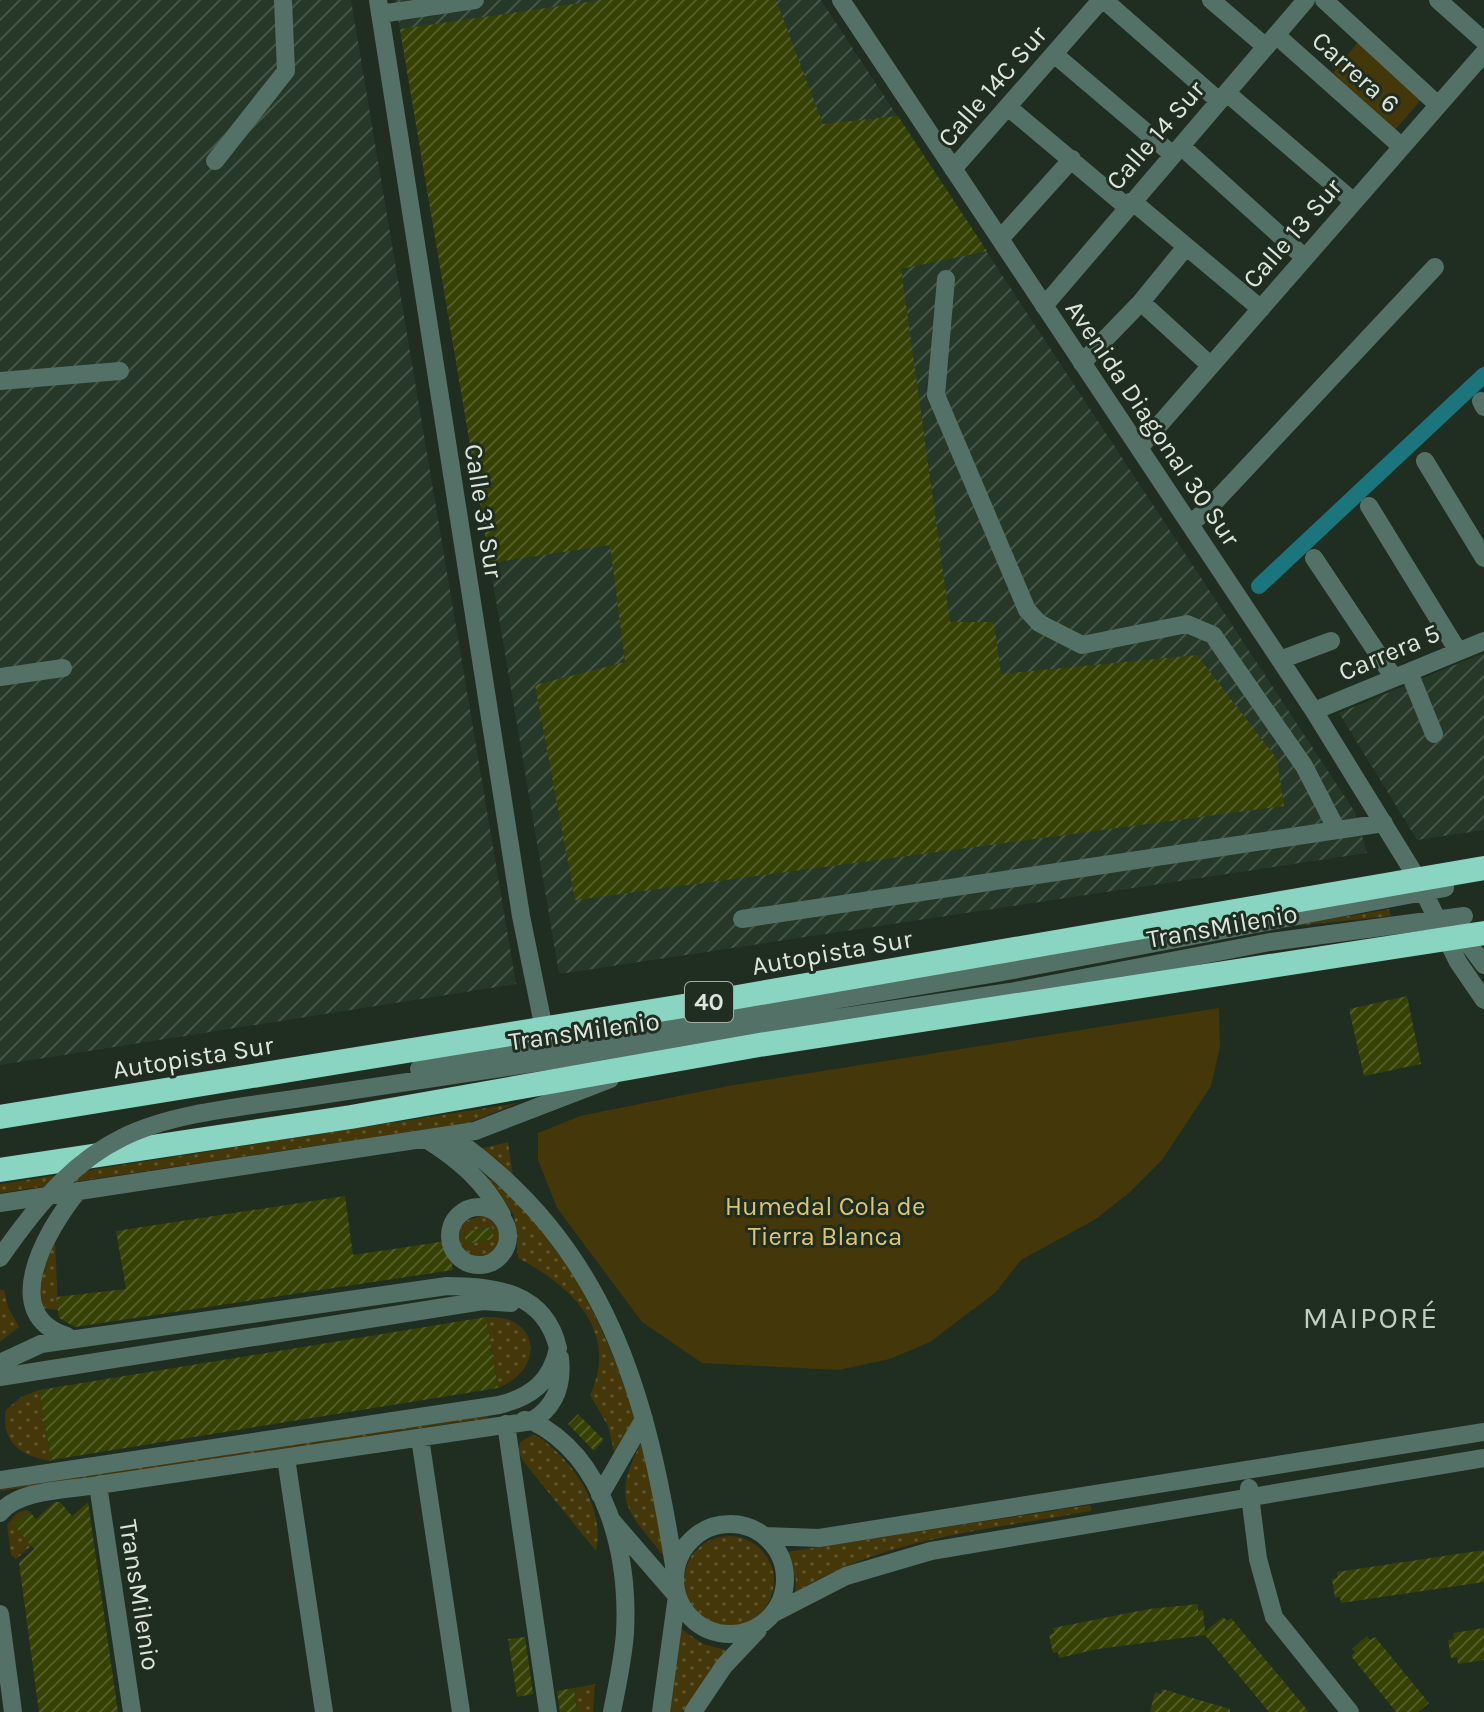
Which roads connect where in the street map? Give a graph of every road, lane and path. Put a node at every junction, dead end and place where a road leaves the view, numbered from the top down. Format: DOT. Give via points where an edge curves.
graph roads {
  1 [pos="283,0"];
  2 [pos="475,0"];
  3 [pos="841,0"];
  4 [pos="1102,0"];
  5 [pos="1211,0"];
  6 [pos="1306,0"];
  7 [pos="1324,0"];
  8 [pos="1438,0"];
  9 [pos="379,7"];
  10 [pos="1271,41"];
  11 [pos="1484,41"];
  12 [pos="1484,53"];
  13 [pos="1054,54"];
  14 [pos="1223,97"];
  15 [pos="1438,105"];
  16 [pos="1008,107"];
  17 [pos="1402,147"];
  18 [pos="1177,150"];
  19 [pos="1072,159"];
  20 [pos="215,161"];
  21 [pos="953,169"];
  22 [pos="1354,202"];
  23 [pos="1130,204"];
  24 [pos="1000,239"];
  25 [pos="1185,248"];
  26 [pos="1305,258"];
  27 [pos="1435,267"];
  28 [pos="946,279"];
  29 [pos="1141,302"];
  30 [pos="1044,306"];
  31 [pos="1261,309"];
  32 [pos="1082,363"];
  33 [pos="1211,366"];
  34 [pos="120,371"];
  35 [pos="0,381"];
  36 [pos="1139,448"];
  37 [pos="1425,461"];
  38 [pos="1369,506"];
  39 [pos="1190,524"];
  40 [pos="1314,558"];
  41 [pos="1484,558"];
  42 [pos="1331,641"];
  43 [pos="1484,641"];
  44 [pos="1458,651"];
  45 [pos="1280,660"];
  46 [pos="63,668"];
  47 [pos="1402,675"];
  48 [pos="0,677"];
  49 [pos="1314,711"];
  50 [pos="1434,734"];
  51 [pos="1384,823"];
  52 [pos="1337,830"];
  53 [pos="1484,868"];
  54 [pos="1429,887"];
  55 [pos="742,919"];
  56 [pos="1457,927"];
  57 [pos="1484,965"];
  58 [pos="1484,1000"];
  59 [pos="544,1029"];
  60 [pos="640,1066"];
  61 [pos="292,1094"];
  62 [pos="0,1117"];
  63 [pos="451,1136"];
  64 [pos="426,1139"];
  65 [pos="0,1170"];
  66 [pos="78,1191"];
  67 [pos="0,1203"];
  68 [pos="505,1223"];
  69 [pos="0,1243"];
  70 [pos="0,1258"];
  71 [pos="80,1339"];
  72 [pos="558,1348"];
  73 [pos="0,1363"];
  74 [pos="28,1372"];
  75 [pos="0,1377"];
  76 [pos="0,1391"];
  77 [pos="475,1409"];
  78 [pos="644,1419"];
  79 [pos="532,1421"];
  80 [pos="506,1424"];
  81 [pos="1484,1432"];
  82 [pos="420,1438"];
  83 [pos="286,1458"];
  84 [pos="1484,1458"];
  85 [pos="0,1463"];
  86 [pos="1248,1472"];
  87 [pos="22,1476"];
  88 [pos="0,1480"];
  89 [pos="98,1485"];
  90 [pos="600,1495"];
  91 [pos="1249,1497"];
  92 [pos="0,1513"];
  93 [pos="611,1520"];
  94 [pos="765,1536"];
  95 [pos="675,1572"];
  96 [pos="677,1596"];
  97 [pos="0,1614"];
  98 [pos="768,1619"];
  99 [pos="13,1712"];
  100 [pos="132,1712"];
  101 [pos="324,1712"];
  102 [pos="461,1712"];
  103 [pos="548,1712"];
  104 [pos="612,1712"];
  105 [pos="661,1712"];
  106 [pos="693,1712"];
  107 [pos="1350,1712"];
  1 -- 20 [label="street" via="286,71"];
  2 -- 9 [label="street"];
  3 -- 21 [label="street, Avenida Diagonal 30 Sur"];
  4 -- 13 [label="street, Calle 14C Sur"];
  4 -- 14 [label="street"];
  5 -- 10 [label="street, Carrera 6"];
  6 -- 10 [label="street, Calle 14 Sur"];
  7 -- 15 [label="street"];
  8 -- 11 [label="street"];
  9 -- 59 [label="street, Calle 31 Sur" via="513,916"];
  10 -- 14 [label="street, Calle 14 Sur"];
  10 -- 17 [label="street, Carrera 6"];
  12 -- 15 [label="street, Calle 13 Sur"];
  13 -- 16 [label="street, Calle 14C Sur"];
  13 -- 18 [label="street"];
  14 -- 18 [label="street, Calle 14 Sur"];
  14 -- 22 [label="street"];
  15 -- 17 [label="street, Calle 13 Sur"];
  16 -- 19 [label="street"];
  16 -- 21 [label="street, Calle 14C Sur"];
  17 -- 22 [label="street, Calle 13 Sur"];
  18 -- 23 [label="street, Calle 14 Sur"];
  18 -- 26 [label="street"];
  19 -- 23 [label="street"];
  19 -- 24 [label="street"];
  21 -- 24 [label="street, Avenida Diagonal 30 Sur"];
  22 -- 26 [label="street, Calle 13 Sur"];
  23 -- 25 [label="street"];
  23 -- 30 [label="street, Calle 14 Sur"];
  24 -- 30 [label="street, Avenida Diagonal 30 Sur"];
  25 -- 29 [label="street"];
  25 -- 31 [label="street"];
  26 -- 31 [label="street, Calle 13 Sur"];
  27 -- 39 [label="street"];
  28 -- 52 [label="street" via="936,395 1027,610 1039,623 1082,645 1187,624 1213,635 1304,766"];
  29 -- 32 [label="street"];
  29 -- 33 [label="street"];
  30 -- 32 [label="street, Avenida Diagonal 30 Sur"];
  31 -- 33 [label="street, Calle 13 Sur"];
  32 -- 36 [label="street, Avenida Diagonal 30 Sur"];
  33 -- 36 [label="street, Calle 13 Sur"];
  34 -- 35 [label="street"];
  36 -- 39 [label="street, Avenida Diagonal 30 Sur"];
  37 -- 41 [label="street"];
  38 -- 44 [label="street"];
  39 -- 45 [label="street, Avenida Diagonal 30 Sur"];
  40 -- 47 [label="street"];
  42 -- 45 [label="street"];
  43 -- 44 [label="street, Carrera 5"];
  44 -- 47 [label="street, Carrera 5"];
  45 -- 49 [label="street, Avenida Diagonal 30 Sur"];
  46 -- 48 [label="street"];
  47 -- 49 [label="street, Carrera 5"];
  47 -- 50 [label="street"];
  49 -- 51 [label="street, Avenida Diagonal 30 Sur"];
  51 -- 52 [label="street"];
  51 -- 54 [label="street, Avenida Diagonal 30 Sur"];
  52 -- 55 [label="street"];
  53 -- 54 [label="highway, Autopista Sur / 40"];
  54 -- 56 [label="street, Avenida Diagonal 30 Sur"];
  54 -- 59 [label="highway, Autopista Sur / 40"];
  54 -- 61 [label="street, TransMilenio" via="1002,972"];
  56 -- 57 [label="street, Avenida Diagonal 30 Sur"];
  56 -- 58 [label="street, Avenida Diagonal 30 Sur"];
  56 -- 60 [label="highway, 40"];
  56 -- 61 [label="street, TransMilenio" via="1270,942 994,995"];
  59 -- 62 [label="highway, Autopista Sur / 40"];
  60 -- 63 [label="street" via="507,1121"];
  60 -- 65 [label="highway, 40"];
  61 -- 69 [label="street, TransMilenio" via="188,1104 123,1124 62,1166"];
  61 -- 70 [label="street, TransMilenio, bridge" via="188,1114 112,1141 40,1202"];
  63 -- 64 [label="street"];
  63 -- 78 [label="street" via="501,1174 548,1224 582,1272 617,1336"];
  64 -- 66 [label="street"];
  64 -- 68 [label="street" via="482,1184"];
  66 -- 67 [label="street"];
  66 -- 71 [label="street" via="26,1261 17,1293 22,1311 35,1327"];
  71 -- 72 [label="street" via="473,1286 509,1294 545,1314"];
  71 -- 73 [label="street" via="28,1348"];
  72 -- 74 [label="street" via="530,1312 503,1301 483,1301"];
  72 -- 77 [label="street" via="547,1378 534,1392"];
  72 -- 79 [label="street" via="558,1390 548,1409"];
  74 -- 75 [label="street"];
  74 -- 76 [label="street"];
  77 -- 79 [label="street"];
  77 -- 87 [label="street"];
  78 -- 90 [label="street"];
  78 -- 95 [label="street"];
  79 -- 80 [label="street, TransMilenio"];
  79 -- 90 [label="street" via="573,1450"];
  80 -- 82 [label="street, TransMilenio"];
  80 -- 103 [label="street"];
  81 -- 86 [label="street"];
  82 -- 83 [label="street, TransMilenio"];
  82 -- 102 [label="street"];
  83 -- 89 [label="street, TransMilenio"];
  83 -- 101 [label="street"];
  84 -- 91 [label="street"];
  85 -- 87 [label="street"];
  86 -- 91 [label="street"];
  86 -- 94 [label="street" via="819,1538"];
  87 -- 88 [label="street"];
  89 -- 92 [label="street, TransMilenio" via="29,1497"];
  89 -- 100 [label="street, TransMilenio"];
  90 -- 93 [label="street"];
  91 -- 98 [label="street" via="882,1563 821,1587"];
  91 -- 107 [label="street" via="1274,1617"];
  93 -- 96 [label="street"];
  93 -- 104 [label="street" via="621,1567 625,1633"];
  94 -- 95 [label="street" via="748,1527 715,1525 688,1543"];
  94 -- 98 [label="street" via="777,1549 786,1582"];
  95 -- 96 [label="street"];
  96 -- 98 [label="street" via="698,1624 713,1632 738,1633"];
  96 -- 105 [label="street"];
  97 -- 99 [label="street"];
  98 -- 106 [label="street" via="724,1666"];
}
